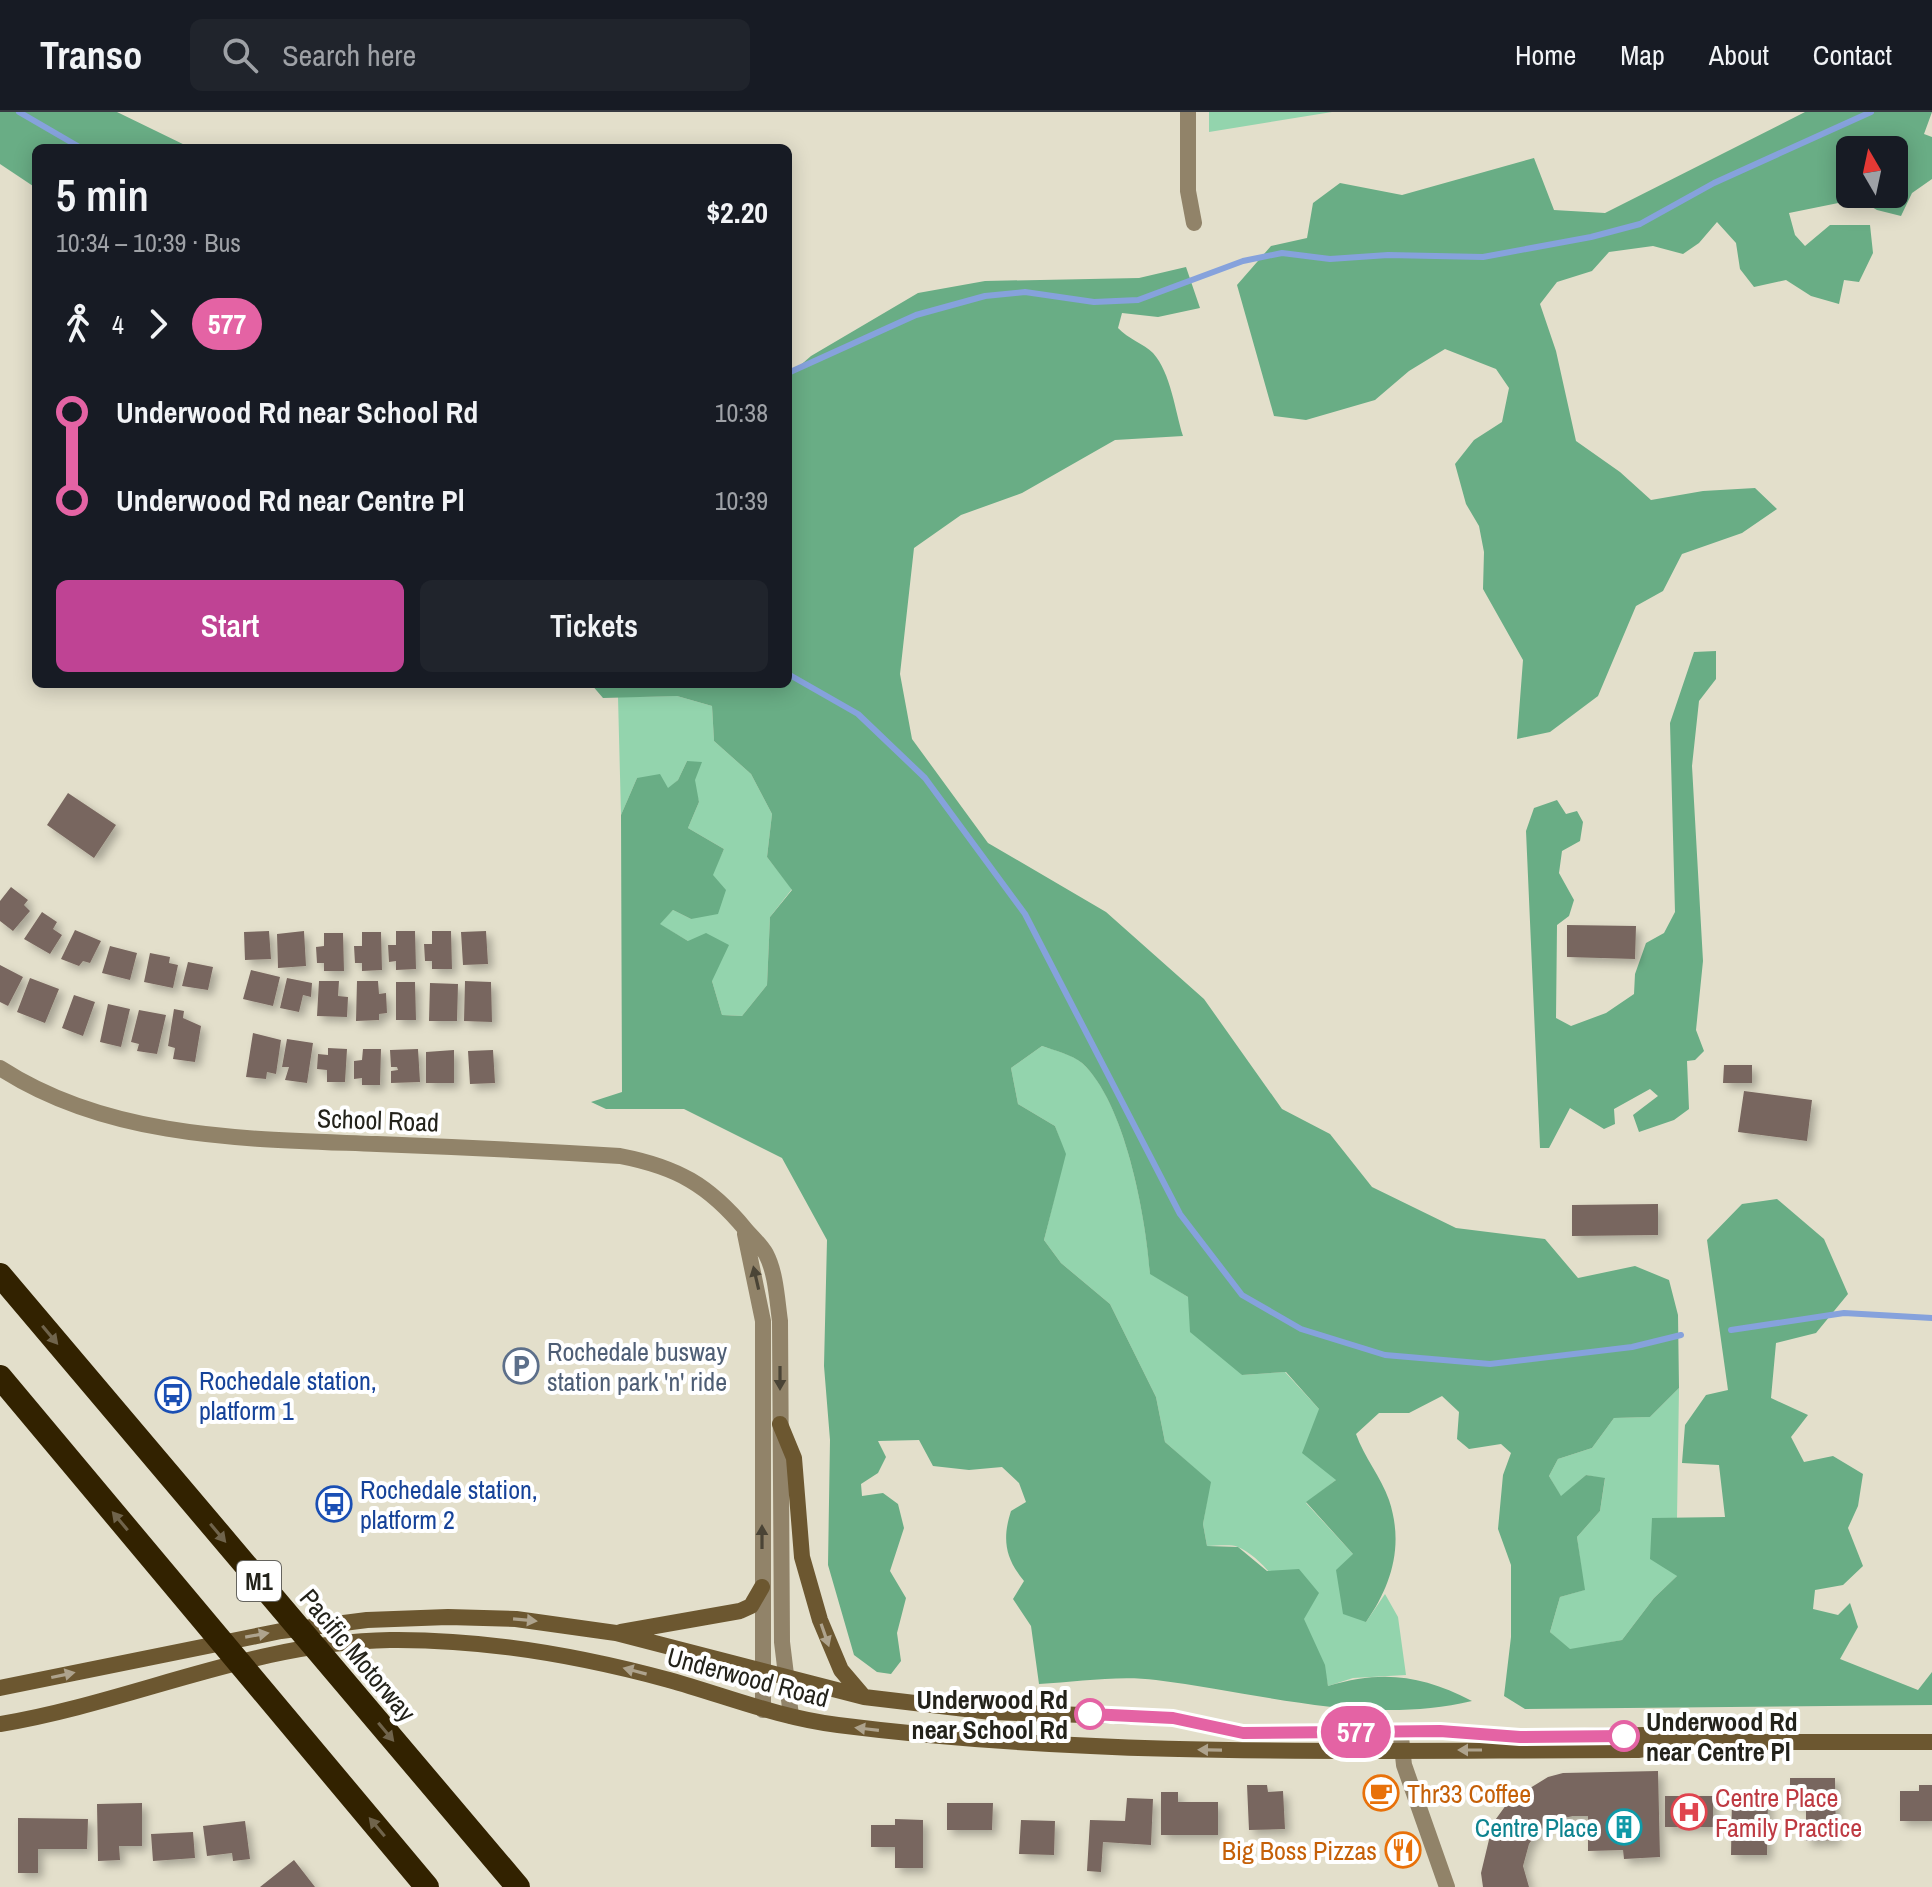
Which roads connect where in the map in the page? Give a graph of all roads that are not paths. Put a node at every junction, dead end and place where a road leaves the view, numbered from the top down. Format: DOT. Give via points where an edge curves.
graph roads {
  1 [pos="1188,112"];
  2 [pos="1194,223"];
  3 [pos="0,1068"];
  4 [pos="743,1226"];
  5 [pos="0,1275"];
  6 [pos="0,1377"];
  7 [pos="780,1424"];
  8 [pos="762,1587"];
  9 [pos="616,1633"];
  10 [pos="761,1671"];
  11 [pos="786,1677"];
  12 [pos="0,1688"];
  13 [pos="864,1697"];
  14 [pos="763,1710"];
  15 [pos="791,1716"];
  16 [pos="0,1724"];
  17 [pos="1401,1731"];
  18 [pos="1687,1742"];
  19 [pos="1932,1742"];
  20 [pos="1401,1750"];
  21 [pos="427,1887"];
  22 [pos="518,1887"];
  23 [pos="1447,1887"];
  1 -- 2 [label="street" via="1188,191"];
  3 -- 4 [label="street, School Road" via="109,1116 153,1127 287,1140 620,1156 658,1163 723,1202"];
  4 -- 7 [label="street, School Road, one-way" via="766,1254 777,1292"];
  8 -- 4 [label="street, one-way" via="763,1321"];
  5 -- 22 [label="highway, Pacific Motorway / M1, one-way"];
  21 -- 6 [label="highway, M1, one-way"];
  7 -- 11 [label="street, School Road"];
  7 -- 13 [label="main road, one-way" via="794,1458 802,1557 820,1620 841,1670"];
  8 -- 9 [label="main road" via="751,1606 740,1611"];
  8 -- 10 [label="street"];
  9 -- 10 [label="main road, Underwood Road"];
  12 -- 9 [label="main road, Underwood Road, one-way" via="320,1624 516,1619"];
  10 -- 11 [label="main road, Underwood Road"];
  10 -- 14 [label="street"];
  11 -- 13 [label="main road, Underwood Road"];
  11 -- 15 [label="street, School Road"];
  13 -- 17 [label="main road, Underwood Road" via="991,1712 1173,1718 1243,1733"];
  14 -- 15 [label="main road, Underwood Road"];
  14 -- 16 [label="main road, Underwood Road, one-way" via="580,1657 461,1641 356,1641 283,1651 74,1710"];
  20 -- 15 [label="main road, Underwood Road, one-way" via="1095,1747 903,1733"];
  17 -- 18 [label="main road, Underwood Road" via="1520,1737 1646,1735"];
  17 -- 20 [label="street"];
  18 -- 19 [label="main road, Underwood Road"];
  18 -- 20 [label="main road, Underwood Road, one-way" via="1638,1750"];
  20 -- 23 [label="street"];
}
